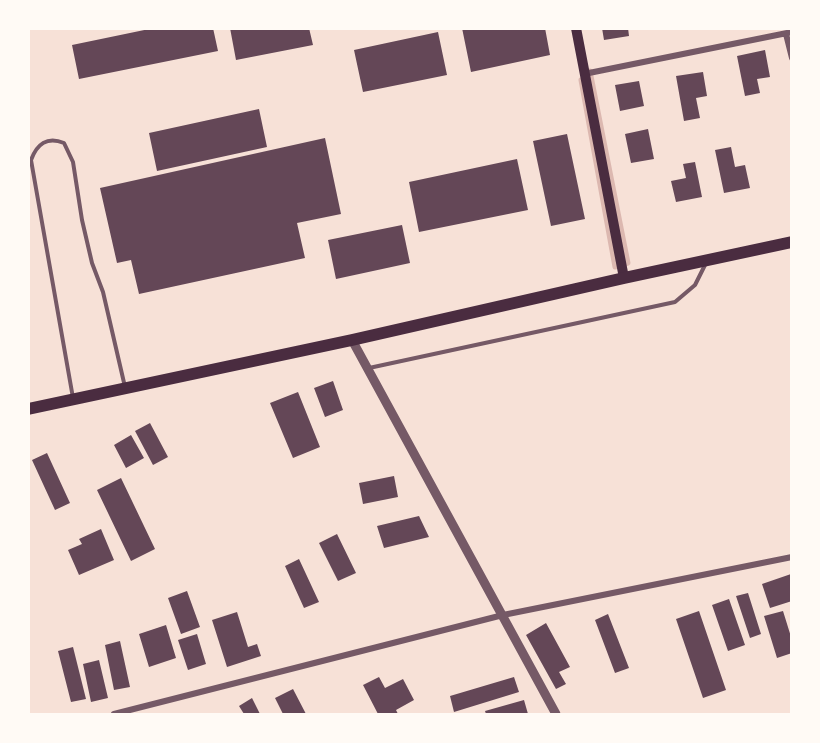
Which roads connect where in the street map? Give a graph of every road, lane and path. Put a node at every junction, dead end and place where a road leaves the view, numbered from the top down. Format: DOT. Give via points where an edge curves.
graph roads {
  1 [pos="576,28"];
  2 [pos="789,33"];
  3 [pos="792,58"];
  4 [pos="584,74"];
  5 [pos="792,242"];
  6 [pos="707,261"];
  7 [pos="624,278"];
  8 [pos="352,340"];
  9 [pos="368,369"];
  10 [pos="126,388"];
  11 [pos="73,399"];
  12 [pos="28,409"];
  13 [pos="792,557"];
  14 [pos="503,615"];
  15 [pos="114,714"];
  16 [pos="556,714"];
  1 -- 4 [label="main road"];
  2 -- 3 [label="street"];
  2 -- 4 [label="street"];
  4 -- 7 [label="main road"];
  5 -- 6 [label="main road"];
  6 -- 7 [label="main road"];
  6 -- 9 [label="lane" via="695,285 675,302"];
  7 -- 8 [label="main road"];
  8 -- 9 [label="street"];
  8 -- 10 [label="main road"];
  9 -- 14 [label="street"];
  10 -- 11 [label="main road"];
  10 -- 11 [label="lane" via="103,292 92,263 73,162 64,143 54,139 35,150 31,160"];
  11 -- 12 [label="main road"];
  13 -- 14 [label="street"];
  14 -- 15 [label="street"];
  14 -- 16 [label="street"];
}
